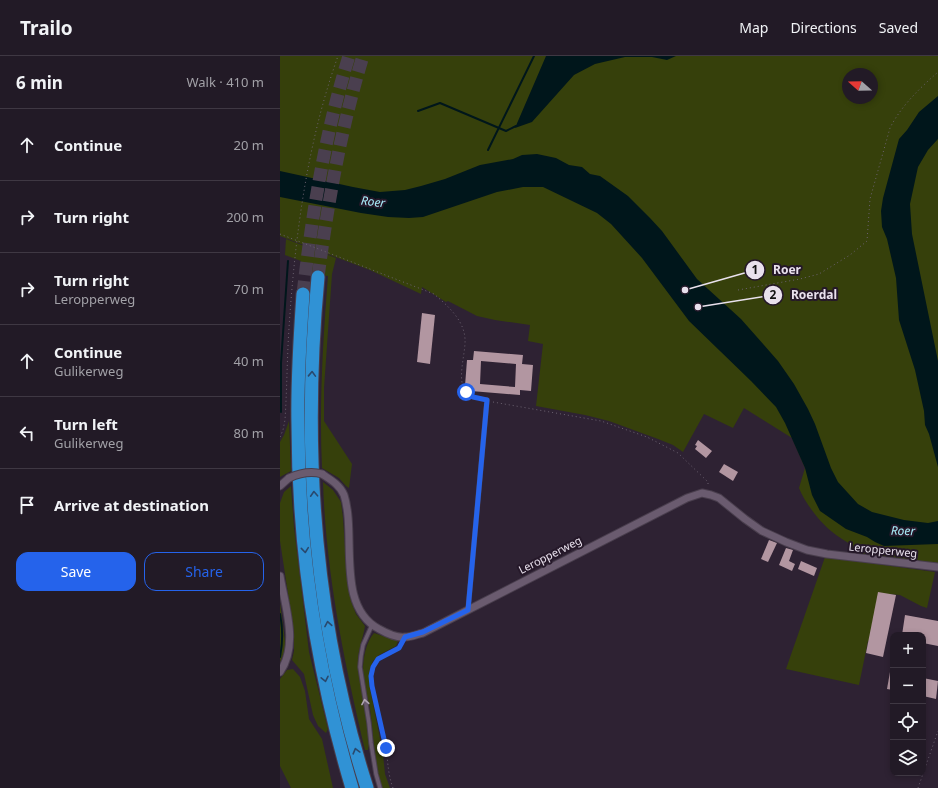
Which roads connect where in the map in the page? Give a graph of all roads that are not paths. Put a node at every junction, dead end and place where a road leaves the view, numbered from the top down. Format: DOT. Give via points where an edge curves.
graph roads {
  1 [pos="318,277"];
  2 [pos="303,294"];
  3 [pos="487,400"];
  4 [pos="280,486"];
  5 [pos="938,567"];
  6 [pos="280,576"];
  7 [pos="468,610"];
  8 [pos="372,625"];
  9 [pos="280,672"];
  10 [pos="352,788"];
  11 [pos="367,788"];
  12 [pos="380,788"];
  11 -- 1 [label="highway, one-way" via="335,663 314,507 311,443 313,329"];
  2 -- 10 [label="highway, one-way" via="298,381 303,525 320,654 330,705"];
  3 -- 7 [label="lane"];
  4 -- 8 [label="street, bridge" via="296,474 309,472 322,474 338,486 344,495 354,596 362,614"];
  5 -- 7 [label="street, Leropperweg" via="807,550 762,531 719,498 702,493 687,498"];
  6 -- 9 [label="street" via="290,637 289,654"];
  7 -- 8 [label="street, Leropperweg" via="423,632 405,637"];
  12 -- 8 [label="lane, one-way" via="370,743 360,667 363,645"];
}
